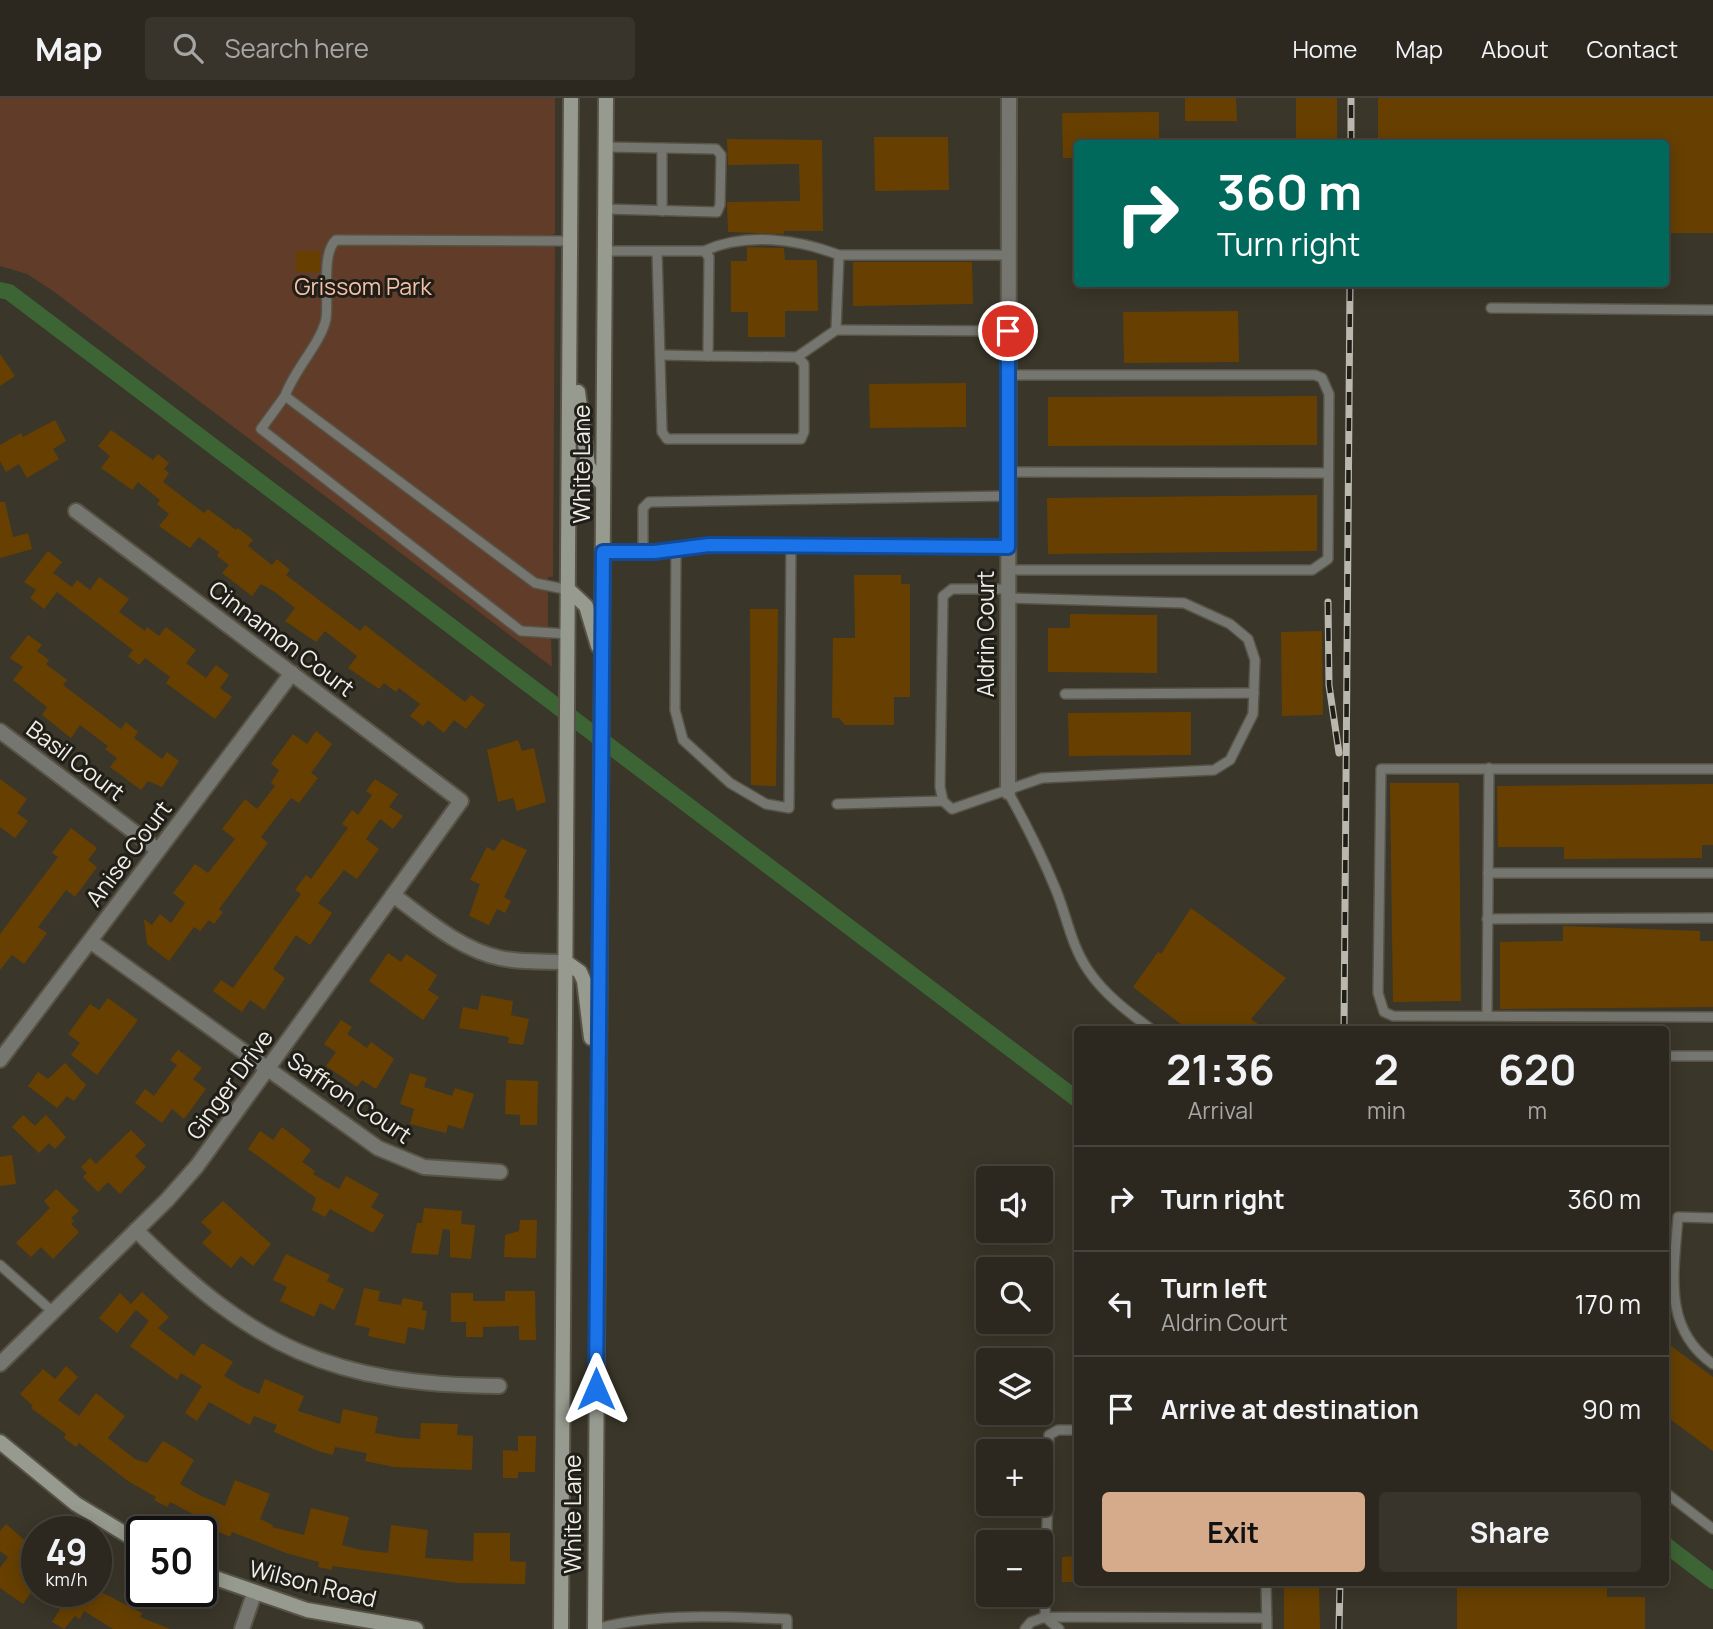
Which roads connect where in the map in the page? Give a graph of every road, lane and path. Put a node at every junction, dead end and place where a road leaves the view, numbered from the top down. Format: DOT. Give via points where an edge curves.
graph roads {
  1 [pos="572,98"];
  2 [pos="606,98"];
  3 [pos="1009,98"];
  4 [pos="606,148"];
  5 [pos="662,148"];
  6 [pos="605,209"];
  7 [pos="662,211"];
  8 [pos="571,241"];
  9 [pos="605,251"];
  10 [pos="657,251"];
  11 [pos="704,251"];
  12 [pos="839,255"];
  13 [pos="1008,255"];
  14 [pos="1491,308"];
  15 [pos="1713,310"];
  16 [pos="836,330"];
  17 [pos="1008,331"];
  18 [pos="571,335"];
  19 [pos="660,355"];
  20 [pos="708,356"];
  21 [pos="797,357"];
  22 [pos="1008,375"];
  23 [pos="285,396"];
  24 [pos="1008,472"];
  25 [pos="1328,473"];
  26 [pos="603,485"];
  27 [pos="1008,496"];
  28 [pos="76,511"];
  29 [pos="791,546"];
  30 [pos="1008,547"];
  31 [pos="676,549"];
  32 [pos="603,552"];
  33 [pos="643,552"];
  34 [pos="1008,570"];
  35 [pos="569,590"];
  36 [pos="1008,593"];
  37 [pos="569,634"];
  38 [pos="603,667"];
  39 [pos="292,673"];
  40 [pos="1254,693"];
  41 [pos="1065,695"];
  42 [pos="0,731"];
  43 [pos="1489,768"];
  44 [pos="1713,769"];
  45 [pos="1008,792"];
  46 [pos="461,801"];
  47 [pos="943,801"];
  48 [pos="837,804"];
  49 [pos="158,850"];
  50 [pos="1488,873"];
  51 [pos="1713,873"];
  52 [pos="393,895"];
  53 [pos="1713,918"];
  54 [pos="1488,919"];
  55 [pos="90,941"];
  56 [pos="566,962"];
  57 [pos="1487,1016"];
  58 [pos="1713,1017"];
  59 [pos="1147,1026"];
  60 [pos="1669,1056"];
  61 [pos="1713,1056"];
  62 [pos="0,1060"];
  63 [pos="268,1069"];
  64 [pos="598,1102"];
  65 [pos="500,1172"];
  66 [pos="1678,1217"];
  67 [pos="1669,1218"];
  68 [pos="1713,1218"];
  69 [pos="136,1230"];
  70 [pos="0,1265"];
  71 [pos="53,1312"];
  72 [pos="0,1364"];
  73 [pos="1713,1364"];
  74 [pos="499,1386"];
  75 [pos="1074,1430"];
  76 [pos="0,1442"];
  77 [pos="1669,1495"];
  78 [pos="1713,1529"];
  79 [pos="126,1534"];
  80 [pos="217,1579"];
  81 [pos="1266,1586"];
  82 [pos="254,1594"];
  83 [pos="1045,1616"];
  84 [pos="713,1617"];
  85 [pos="1267,1618"];
  86 [pos="388,1627"];
  87 [pos="242,1629"];
  88 [pos="416,1629"];
  89 [pos="561,1629"];
  90 [pos="595,1629"];
  91 [pos="713,1629"];
  92 [pos="787,1629"];
  93 [pos="1025,1629"];
  94 [pos="1059,1629"];
  95 [pos="1267,1629"];
  1 -- 8 [label="main road, White Lane"];
  2 -- 4 [label="main road, White Lane"];
  3 -- 13 [label="street, Aldrin Court"];
  4 -- 5 [label="lane"];
  4 -- 6 [label="main road, White Lane"];
  5 -- 7 [label="lane"];
  5 -- 7 [label="lane" via="716,149 721,155 716,212"];
  6 -- 7 [label="lane"];
  6 -- 9 [label="main road, White Lane"];
  8 -- 18 [label="main road, White Lane"];
  8 -- 23 [label="lane" via="336,240 328,251 325,322 291,377"];
  9 -- 10 [label="lane"];
  9 -- 26 [label="main road, White Lane"];
  10 -- 11 [label="lane"];
  10 -- 19 [label="lane"];
  11 -- 12 [label="lane" via="735,242 795,241"];
  11 -- 20 [label="lane" via="709,257"];
  12 -- 13 [label="lane"];
  12 -- 16 [label="lane"];
  13 -- 17 [label="street, Aldrin Court"];
  14 -- 15 [label="lane"];
  16 -- 17 [label="lane"];
  16 -- 21 [label="lane"];
  17 -- 22 [label="street, Aldrin Court"];
  18 -- 26 [label="main road" via="587,466"];
  18 -- 35 [label="main road, White Lane"];
  19 -- 20 [label="lane"];
  19 -- 21 [label="lane" via="662,432 667,439 801,439 804,365"];
  20 -- 21 [label="lane"];
  22 -- 24 [label="street, Aldrin Court"];
  22 -- 25 [label="lane" via="1315,374 1329,394"];
  23 -- 35 [label="lane" via="535,583"];
  23 -- 37 [label="lane" via="261,429 521,631"];
  24 -- 25 [label="lane"];
  24 -- 27 [label="street, Aldrin Court"];
  25 -- 34 [label="lane" via="1328,559 1312,570"];
  26 -- 32 [label="main road, White Lane"];
  27 -- 30 [label="street, Aldrin Court"];
  27 -- 33 [label="lane" via="649,502 643,508"];
  28 -- 39 [label="street, Cinnamon Court"];
  29 -- 30 [label="lane"];
  29 -- 31 [label="lane"];
  29 -- 31 [label="lane" via="789,808 766,804 730,783 684,740 675,710"];
  30 -- 34 [label="street, Aldrin Court"];
  31 -- 33 [label="lane"];
  32 -- 33 [label="lane"];
  32 -- 38 [label="main road, White Lane"];
  34 -- 36 [label="street, Aldrin Court"];
  35 -- 37 [label="main road, White Lane"];
  35 -- 38 [label="main road" via="586,606"];
  36 -- 40 [label="lane" via="1184,603 1230,624 1248,639 1255,660"];
  36 -- 45 [label="street, Aldrin Court"];
  36 -- 47 [label="lane" via="952,589 943,596"];
  37 -- 56 [label="main road, White Lane"];
  38 -- 64 [label="main road, White Lane"];
  39 -- 46 [label="street, Cinnamon Court"];
  39 -- 49 [label="street, Anise Court"];
  40 -- 41 [label="lane"];
  40 -- 45 [label="lane" via="1253,714 1230,760 1214,770 1042,778"];
  42 -- 49 [label="street, Basil Court"];
  43 -- 44 [label="lane"];
  43 -- 50 [label="lane"];
  43 -- 57 [label="lane" via="1384,768 1380,772 1381,1006 1393,1016"];
  45 -- 47 [label="lane" via="960,808"];
  45 -- 59 [label="lane" via="1041,857 1079,956 1124,1009"];
  46 -- 52 [label="street, Ginger Drive"];
  47 -- 48 [label="lane"];
  49 -- 55 [label="street, Anise Court"];
  50 -- 51 [label="lane"];
  50 -- 54 [label="lane"];
  52 -- 56 [label="street" via="476,950 522,961"];
  52 -- 63 [label="street, Ginger Drive"];
  53 -- 54 [label="lane"];
  54 -- 57 [label="lane"];
  55 -- 62 [label="street, Anise Court"];
  55 -- 63 [label="street, Saffron Court"];
  56 -- 64 [label="main road" via="584,981"];
  56 -- 89 [label="main road, White Lane"];
  57 -- 58 [label="lane"];
  60 -- 61 [label="lane"];
  63 -- 65 [label="street, Saffron Court" via="400,1159 448,1171"];
  63 -- 69 [label="street, Ginger Drive" via="197,1167"];
  64 -- 90 [label="main road, White Lane"];
  66 -- 67 [label="lane"];
  66 -- 68 [label="lane"];
  66 -- 73 [label="lane" via="1674,1296 1681,1330 1695,1351"];
  69 -- 71 [label="street, Ginger Drive"];
  69 -- 74 [label="street" via="211,1301 311,1357 387,1379"];
  70 -- 71 [label="lane"];
  71 -- 72 [label="street, Ginger Drive"];
  75 -- 83 [label="lane" via="1049,1435"];
  76 -- 79 [label="main road" via="76,1504"];
  77 -- 78 [label="lane"];
  80 -- 82 [label="main road, Wilson Road"];
  81 -- 85 [label="lane"];
  82 -- 86 [label="main road, Wilson Road"];
  82 -- 87 [label="street"];
  83 -- 85 [label="lane"];
  83 -- 93 [label="lane"];
  83 -- 94 [label="lane"];
  84 -- 90 [label="lane" via="619,1622"];
  84 -- 91 [label="lane"];
  84 -- 92 [label="lane" via="787,1619"];
  85 -- 95 [label="lane"];
  86 -- 88 [label="main road, Wilson Road"];
}
